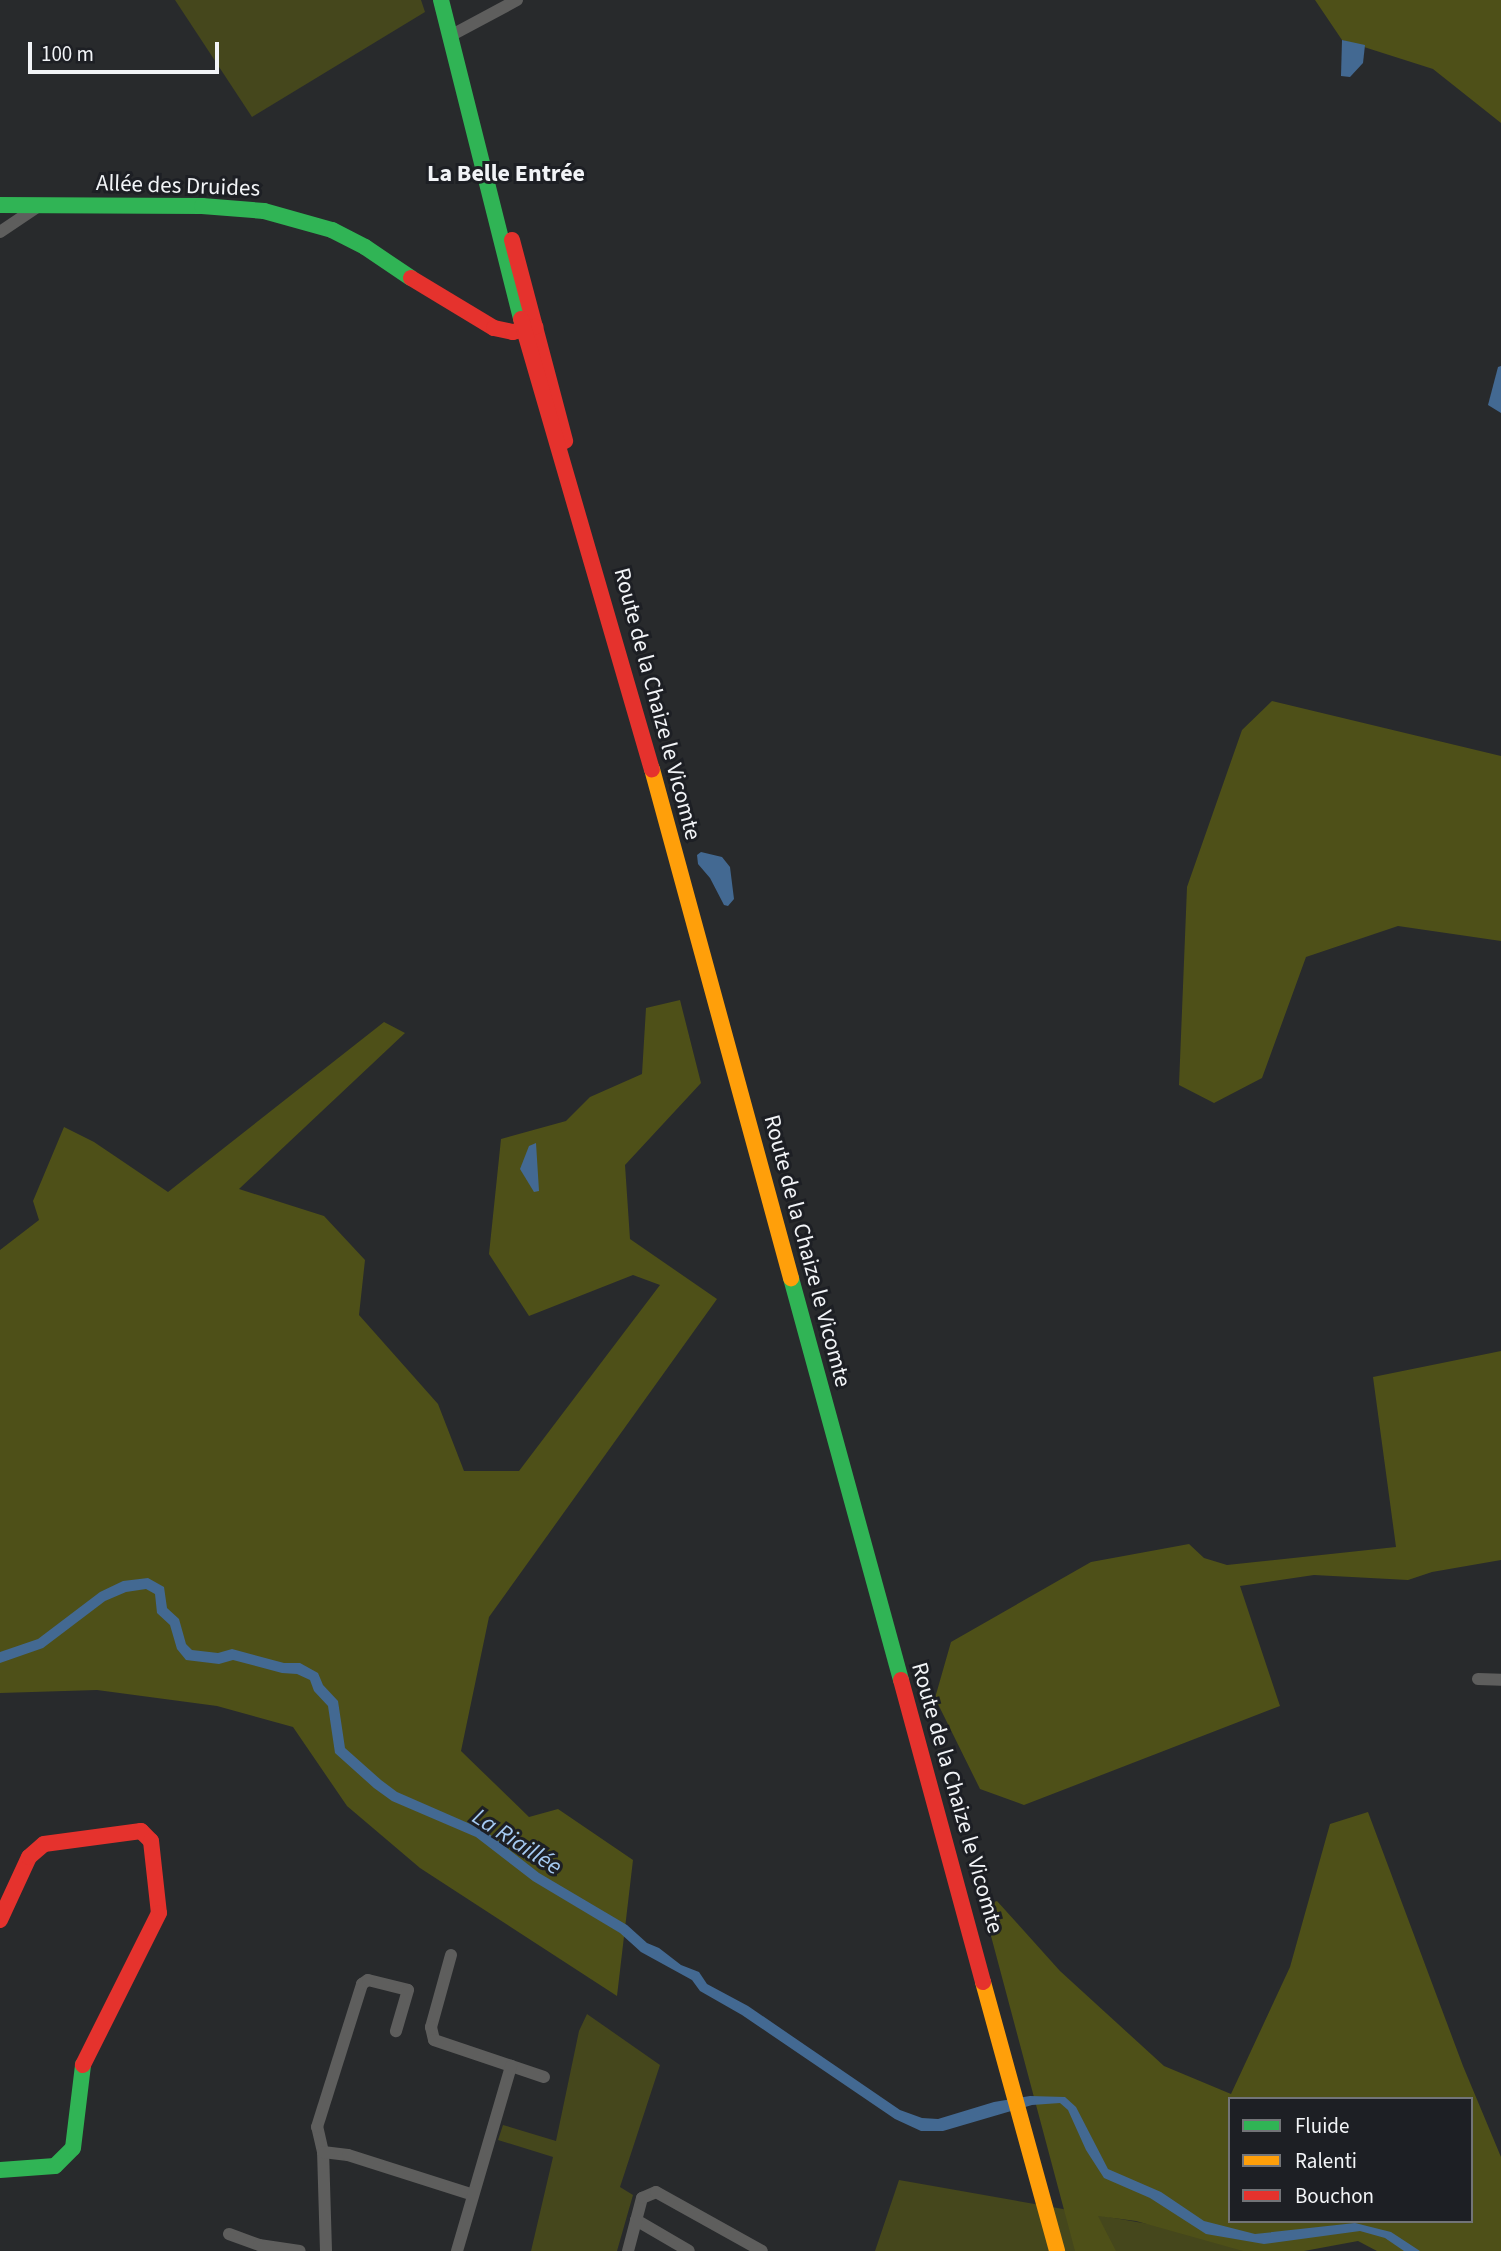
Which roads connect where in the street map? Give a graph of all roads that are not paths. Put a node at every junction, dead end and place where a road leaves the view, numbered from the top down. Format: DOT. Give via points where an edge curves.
graph roads {
  1 [pos="441,0"];
  2 [pos="517,0"];
  3 [pos="450,36"];
  4 [pos="0,205"];
  5 [pos="40,205"];
  6 [pos="0,232"];
  7 [pos="529,329"];
  8 [pos="1478,1679"];
  9 [pos="1501,1680"];
  10 [pos="0,1920"];
  11 [pos="451,1955"];
  12 [pos="396,2031"];
  13 [pos="511,2066"];
  14 [pos="544,2077"];
  15 [pos="323,2152"];
  16 [pos="0,2170"];
  17 [pos="473,2195"];
  18 [pos="636,2220"];
  19 [pos="229,2234"];
  20 [pos="300,2251"];
  21 [pos="326,2251"];
  22 [pos="457,2251"];
  23 [pos="628,2251"];
  24 [pos="690,2251"];
  25 [pos="762,2251"];
  26 [pos="1056,2251"];
  1 -- 3 [label="main road, Route de la Chaize le Vicomte"];
  2 -- 3 [label="street"];
  3 -- 7 [label="main road, Route de la Chaize le Vicomte"];
  4 -- 5 [label="main road, Allée des Druides"];
  5 -- 6 [label="street"];
  5 -- 7 [label="main road, Allée des Druides" via="218,206 264,211 332,230 484,323 513,332"];
  7 -- 26 [label="main road, Route de la Chaize le Vicomte" via="561,418 577,502"];
  8 -- 9 [label="street"];
  10 -- 16 [label="main road" via="29,1857 44,1844 141,1831 151,1841 159,1913 88,2050 73,2148 55,2166"];
  11 -- 13 [label="street" via="431,2026 434,2040"];
  12 -- 15 [label="street" via="408,1990 368,1980 356,2000 317,2127"];
  13 -- 14 [label="street"];
  13 -- 17 [label="street"];
  15 -- 17 [label="street" via="348,2155"];
  15 -- 21 [label="street"];
  17 -- 22 [label="street"];
  18 -- 23 [label="street"];
  18 -- 24 [label="street"];
  18 -- 25 [label="street" via="642,2198 656,2192"];
  19 -- 20 [label="street" via="259,2245"];
}
